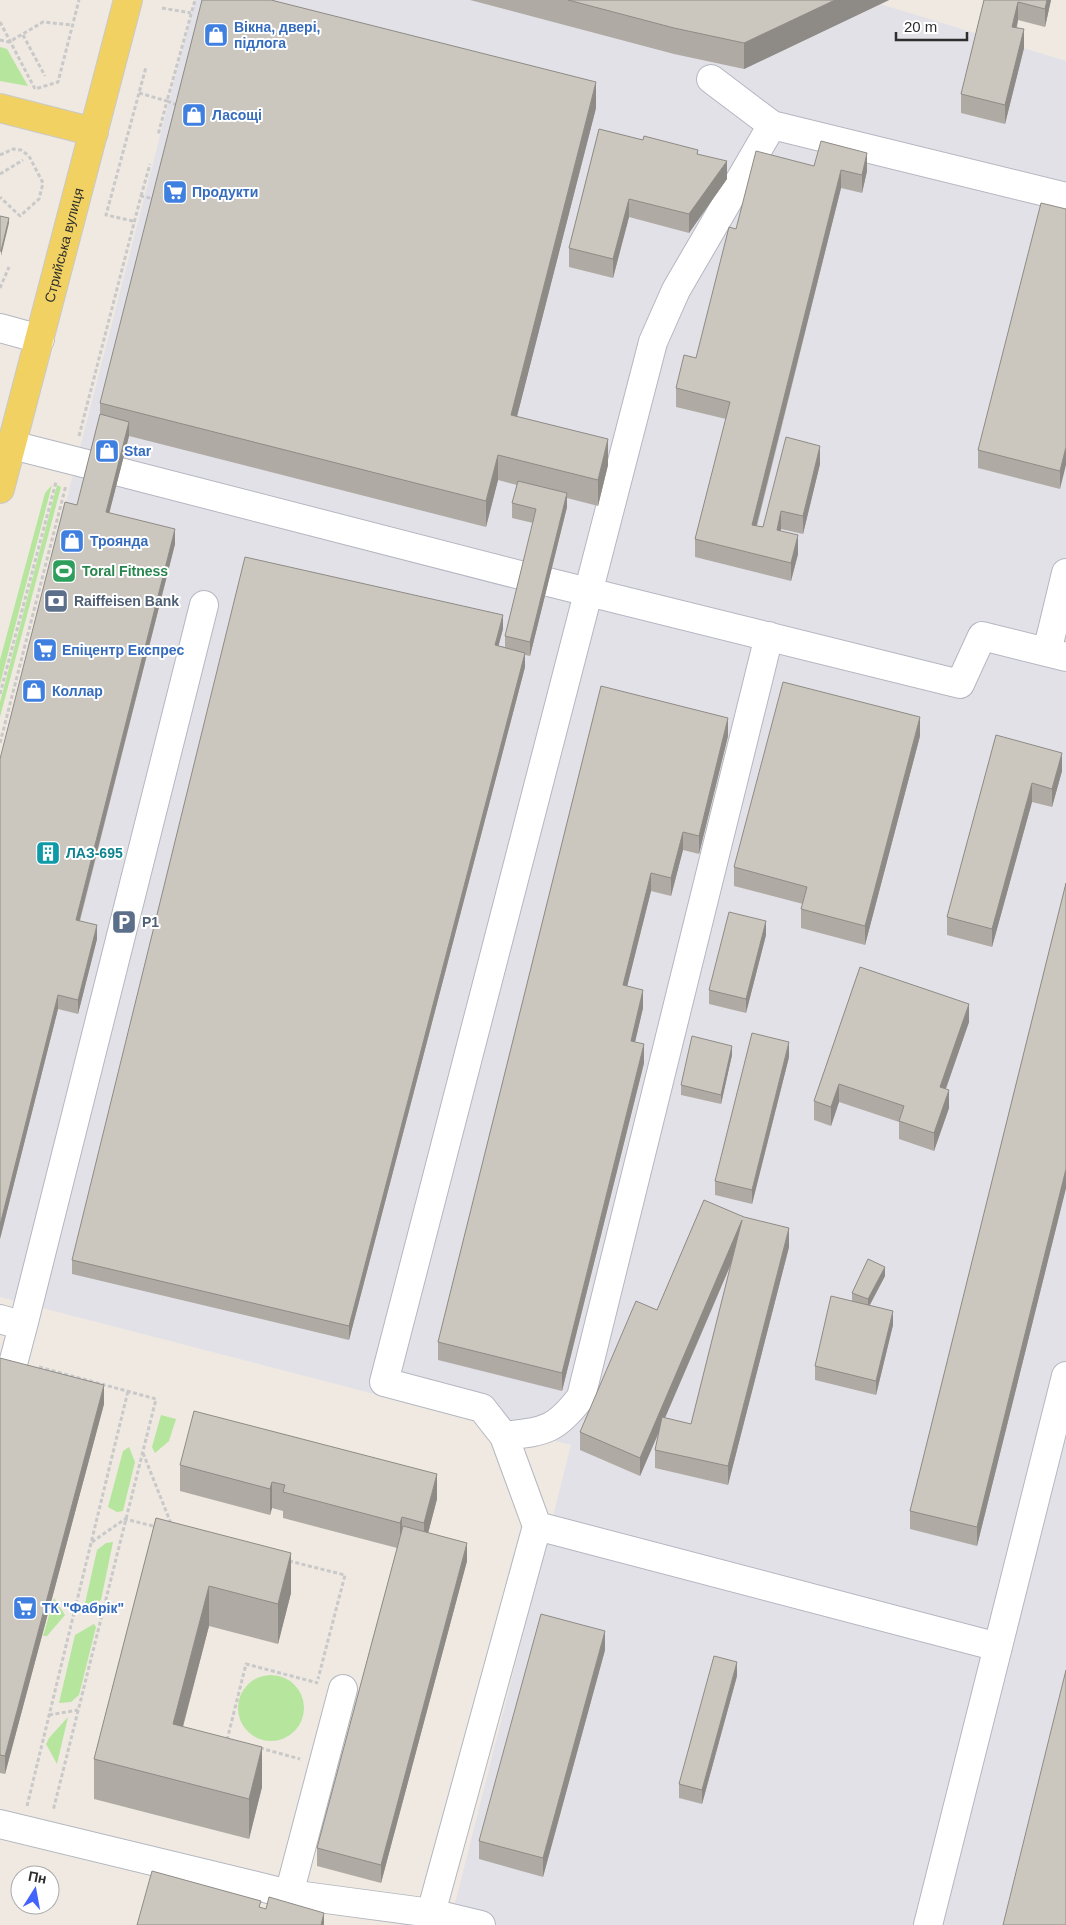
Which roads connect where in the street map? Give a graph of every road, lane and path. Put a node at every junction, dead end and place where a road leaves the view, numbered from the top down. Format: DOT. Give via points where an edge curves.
graph roads {
  1 [pos="79,0"];
  2 [pos="128,0"];
  3 [pos="195,0"];
  4 [pos="162,8"];
  5 [pos="192,13"];
  6 [pos="0,22"];
  7 [pos="72,25"];
  8 [pos="22,35"];
  9 [pos="0,40"];
  10 [pos="10,42"];
  11 [pos="146,67"];
  12 [pos="45,76"];
  13 [pos="711,79"];
  14 [pos="139,93"];
  15 [pos="167,101"];
  16 [pos="0,108"];
  17 [pos="175,114"];
  18 [pos="772,125"];
  19 [pos="94,132"];
  20 [pos="158,135"];
  21 [pos="0,155"];
  22 [pos="23,160"];
  23 [pos="150,164"];
  24 [pos="0,174"];
  25 [pos="156,190"];
  26 [pos="141,196"];
  27 [pos="0,197"];
  28 [pos="1066,197"];
  29 [pos="134,222"];
  30 [pos="9,267"];
  31 [pos="0,288"];
  32 [pos="0,328"];
  33 [pos="40,339"];
  34 [pos="12,444"];
  35 [pos="75,461"];
  36 [pos="120,472"];
  37 [pos="0,489"];
  38 [pos="1066,573"];
  39 [pos="588,592"];
  40 [pos="204,605"];
  41 [pos="769,636"];
  42 [pos="1056,654"];
  43 [pos="0,694"];
  44 [pos="0,743"];
  45 [pos="11,1322"];
  46 [pos="12,1370"];
  47 [pos="1066,1376"];
  48 [pos="128,1392"];
  49 [pos="504,1436"];
  50 [pos="143,1452"];
  51 [pos="125,1519"];
  52 [pos="537,1526"];
  53 [pos="158,1528"];
  54 [pos="167,1530"];
  55 [pos="92,1542"];
  56 [pos="279,1558"];
  57 [pos="998,1647"];
  58 [pos="330,1686"];
  59 [pos="78,1710"];
  60 [pos="49,1715"];
  61 [pos="236,1742"];
  62 [pos="255,1747"];
  63 [pos="322,1764"];
  64 [pos="23,1829"];
  65 [pos="289,1894"];
  66 [pos="431,1912"];
  67 [pos="481,1925"];
  68 [pos="928,1925"];
  1 -- 7 [label="path"];
  2 -- 19 [label="main road, Стрийська вулиця"];
  3 -- 5 [label="path"];
  4 -- 5 [label="path"];
  5 -- 15 [label="path"];
  6 -- 10 [label="path"];
  7 -- 8 [label="path" via="43,22"];
  7 -- 10 [label="path" via="58,82 35,89"];
  8 -- 10 [label="path"];
  8 -- 12 [label="path"];
  9 -- 10 [label="path"];
  11 -- 14 [label="path"];
  13 -- 18 [label="lane"];
  14 -- 15 [label="path"];
  14 -- 29 [label="path" via="106,215"];
  15 -- 17 [label="path" via="177,104"];
  15 -- 20 [label="path"];
  16 -- 19 [label="main road"];
  18 -- 28 [label="lane"];
  18 -- 39 [label="lane" via="676,290 653,342"];
  19 -- 33 [label="main road, Стрийська вулиця"];
  21 -- 27 [label="path" via="13,149 21,150 29,156 43,183 39,199 20,216"];
  22 -- 24 [label="path"];
  23 -- 26 [label="path"];
  25 -- 26 [label="path" via="153,200"];
  26 -- 29 [label="path"];
  29 -- 35 [label="path"];
  30 -- 31 [label="path"];
  32 -- 33 [label="lane"];
  33 -- 34 [label="main road, Стрийська вулиця"];
  34 -- 35 [label="lane"];
  34 -- 37 [label="main road, Стрийська вулиця"];
  35 -- 43 [label="path"];
  35 -- 44 [label="path"];
  36 -- 39 [label="lane"];
  38 -- 42 [label="lane"];
  39 -- 41 [label="lane"];
  39 -- 49 [label="lane" via="384,1382 482,1408"];
  40 -- 45 [label="lane"];
  41 -- 42 [label="lane" via="960,684 982,636"];
  41 -- 49 [label="lane" via="581,1397 567,1416 543,1431"];
  45 -- 46 [label="lane"];
  46 -- 48 [label="path"];
  47 -- 57 [label="lane"];
  48 -- 50 [label="path" via="156,1399"];
  48 -- 55 [label="path"];
  49 -- 52 [label="lane"];
  50 -- 51 [label="path"];
  50 -- 54 [label="path" via="175,1532"];
  51 -- 53 [label="path"];
  51 -- 55 [label="path"];
  51 -- 59 [label="path"];
  52 -- 57 [label="lane"];
  52 -- 66 [label="lane"];
  55 -- 60 [label="path"];
  56 -- 58 [label="path" via="346,1575"];
  57 -- 68 [label="lane"];
  58 -- 61 [label="path" via="246,1664 226,1739"];
  58 -- 63 [label="lane"];
  59 -- 60 [label="path"];
  59 -- 64 [label="path"];
  60 -- 64 [label="path"];
  62 -- 63 [label="path"];
  63 -- 65 [label="lane"];
  64 -- 65 [label="lane"];
  65 -- 66 [label="lane"];
  66 -- 67 [label="lane"];
}
